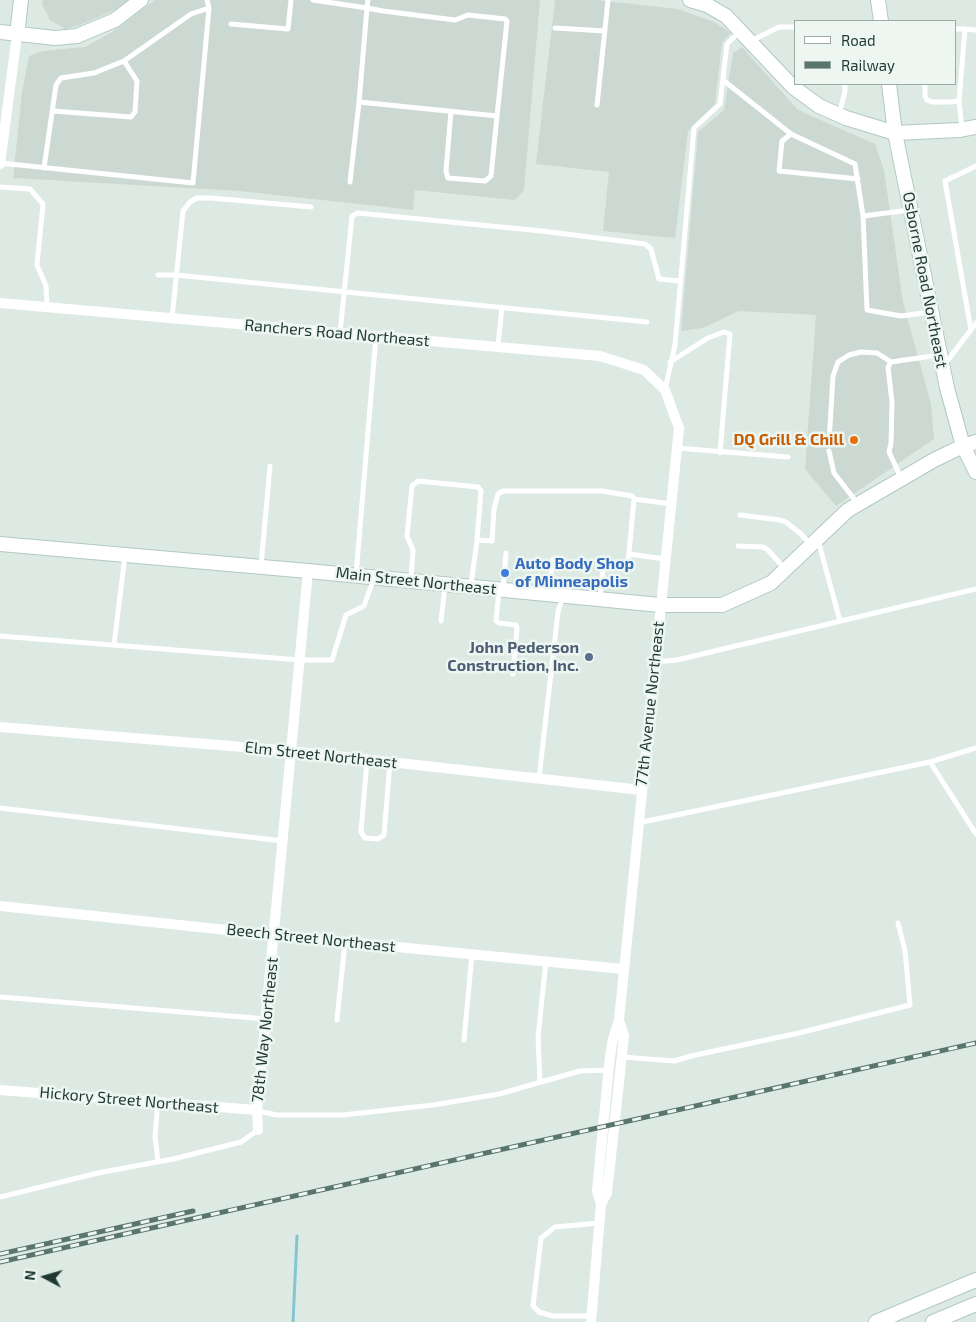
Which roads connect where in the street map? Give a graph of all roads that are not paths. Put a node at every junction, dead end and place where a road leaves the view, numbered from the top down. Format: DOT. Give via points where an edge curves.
graph roads {
  1 [pos="21,0"];
  2 [pos="141,0"];
  3 [pos="207,0"];
  4 [pos="291,0"];
  5 [pos="313,0"];
  6 [pos="368,0"];
  7 [pos="608,0"];
  8 [pos="690,0"];
  9 [pos="878,0"];
  10 [pos="209,8"];
  11 [pos="367,8"];
  12 [pos="881,20"];
  13 [pos="231,24"];
  14 [pos="794,27"];
  15 [pos="555,28"];
  16 [pos="956,28"];
  17 [pos="966,29"];
  18 [pos="740,30"];
  19 [pos="976,30"];
  20 [pos="604,31"];
  21 [pos="0,32"];
  22 [pos="17,35"];
  23 [pos="750,41"];
  24 [pos="124,61"];
  25 [pos="723,80"];
  26 [pos="845,85"];
  27 [pos="889,85"];
  28 [pos="925,85"];
  29 [pos="959,101"];
  30 [pos="359,102"];
  31 [pos="597,105"];
  32 [pos="53,111"];
  33 [pos="451,111"];
  34 [pos="839,115"];
  35 [pos="497,116"];
  36 [pos="969,128"];
  37 [pos="896,132"];
  38 [pos="791,134"];
  39 [pos="0,164"];
  40 [pos="976,166"];
  41 [pos="44,168"];
  42 [pos="858,180"];
  43 [pos="350,182"];
  44 [pos="0,187"];
  45 [pos="311,207"];
  46 [pos="911,209"];
  47 [pos="863,216"];
  48 [pos="158,275"];
  49 [pos="176,275"];
  50 [pos="680,281"];
  51 [pos="344,292"];
  52 [pos="0,303"];
  53 [pos="47,307"];
  54 [pos="502,307"];
  55 [pos="932,312"];
  56 [pos="172,318"];
  57 [pos="647,322"];
  58 [pos="976,323"];
  59 [pos="971,330"];
  60 [pos="340,333"];
  61 [pos="376,336"];
  62 [pos="498,347"];
  63 [pos="942,361"];
  64 [pos="670,362"];
  65 [pos="891,362"];
  66 [pos="664,390"];
  67 [pos="829,442"];
  68 [pos="969,444"];
  69 [pos="677,448"];
  70 [pos="829,451"];
  71 [pos="720,453"];
  72 [pos="788,458"];
  73 [pos="270,466"];
  74 [pos="976,472"];
  75 [pos="902,479"];
  76 [pos="634,499"];
  77 [pos="671,504"];
  78 [pos="858,505"];
  79 [pos="740,515"];
  80 [pos="477,540"];
  81 [pos="815,542"];
  82 [pos="0,544"];
  83 [pos="738,546"];
  84 [pos="506,552"];
  85 [pos="629,554"];
  86 [pos="125,555"];
  87 [pos="665,559"];
  88 [pos="553,560"];
  89 [pos="261,567"];
  90 [pos="785,570"];
  91 [pos="308,571"];
  92 [pos="356,575"];
  93 [pos="374,577"];
  94 [pos="411,581"];
  95 [pos="445,584"];
  96 [pos="471,587"];
  97 [pos="976,589"];
  98 [pos="501,590"];
  99 [pos="548,594"];
  100 [pos="563,596"];
  101 [pos="600,599"];
  102 [pos="660,605"];
  103 [pos="441,621"];
  104 [pos="840,622"];
  105 [pos="0,636"];
  106 [pos="114,646"];
  107 [pos="300,660"];
  108 [pos="654,662"];
  109 [pos="513,674"];
  110 [pos="0,726"];
  111 [pos="976,748"];
  112 [pos="291,751"];
  113 [pos="367,760"];
  114 [pos="390,762"];
  115 [pos="930,762"];
  116 [pos="539,778"];
  117 [pos="641,790"];
  118 [pos="0,808"];
  119 [pos="638,823"];
  120 [pos="976,834"];
  121 [pos="283,841"];
  122 [pos="0,906"];
  123 [pos="898,923"];
  124 [pos="274,935"];
  125 [pos="345,942"];
  126 [pos="472,954"];
  127 [pos="546,961"];
  128 [pos="623,968"];
  129 [pos="0,997"];
  130 [pos="267,1019"];
  131 [pos="337,1020"];
  132 [pos="619,1020"];
  133 [pos="464,1040"];
  134 [pos="622,1057"];
  135 [pos="609,1070"];
  136 [pos="540,1082"];
  137 [pos="0,1090"];
  138 [pos="158,1102"];
  139 [pos="257,1110"];
  140 [pos="258,1130"];
  141 [pos="158,1162"];
  142 [pos="0,1197"];
  143 [pos="601,1204"];
  144 [pos="599,1223"];
  145 [pos="976,1280"];
  146 [pos="976,1304"];
  147 [pos="591,1319"];
  148 [pos="876,1322"];
  149 [pos="933,1322"];
  1 -- 22 [label="street"];
  2 -- 22 [label="street" via="115,20 77,36"];
  3 -- 10 [label="lane"];
  4 -- 13 [label="lane" via="288,29"];
  5 -- 11 [label="lane"];
  6 -- 11 [label="lane"];
  7 -- 20 [label="lane"];
  8 -- 18 [label="street" via="726,16"];
  9 -- 12 [label="street"];
  10 -- 24 [label="lane" via="191,14"];
  10 -- 41 [label="lane" via="193,183"];
  11 -- 30 [label="lane"];
  11 -- 35 [label="lane" via="455,20 468,15 505,19"];
  14 -- 23 [label="lane" via="779,27"];
  15 -- 20 [label="lane"];
  16 -- 17 [label="lane"];
  17 -- 19 [label="lane"];
  17 -- 29 [label="lane"];
  18 -- 23 [label="street"];
  18 -- 25 [label="lane" via="727,44"];
  20 -- 31 [label="lane"];
  21 -- 22 [label="street"];
  22 -- 39 [label="street"];
  23 -- 34 [label="street" via="793,87 819,106"];
  24 -- 32 [label="lane" via="94,73 61,78 56,85"];
  24 -- 32 [label="lane" via="137,81 135,112 131,117"];
  25 -- 38 [label="lane"];
  25 -- 50 [label="lane" via="720,104 694,128"];
  26 -- 34 [label="lane"];
  27 -- 37 [label="street, Osborne Road Northeast"];
  28 -- 29 [label="lane" via="927,100"];
  29 -- 36 [label="lane"];
  30 -- 33 [label="lane"];
  30 -- 43 [label="lane"];
  32 -- 41 [label="lane"];
  33 -- 35 [label="lane"];
  33 -- 35 [label="lane" via="448,178 485,181 491,176"];
  34 -- 37 [label="street"];
  36 -- 37 [label="street"];
  37 -- 46 [label="street, Osborne Road Northeast"];
  38 -- 42 [label="lane" via="855,164"];
  38 -- 42 [label="lane" via="782,140 779,171"];
  39 -- 41 [label="lane"];
  40 -- 59 [label="lane" via="945,180"];
  42 -- 47 [label="lane"];
  44 -- 53 [label="lane" via="30,189 43,204 36,265 46,286"];
  45 -- 49 [label="lane" via="197,198 183,211"];
  46 -- 47 [label="lane"];
  46 -- 55 [label="street, Osborne Road Northeast"];
  47 -- 55 [label="lane" via="867,310 900,316"];
  48 -- 49 [label="lane"];
  49 -- 51 [label="lane"];
  49 -- 56 [label="lane"];
  50 -- 51 [label="lane" via="659,279 651,249 645,244 358,213 352,216"];
  50 -- 64 [label="lane" via="675,344"];
  51 -- 54 [label="lane"];
  51 -- 60 [label="lane"];
  52 -- 53 [label="street, Ranchers Road Northeast"];
  53 -- 56 [label="street, Ranchers Road Northeast"];
  54 -- 57 [label="lane"];
  54 -- 62 [label="lane"];
  55 -- 63 [label="street, Osborne Road Northeast"];
  56 -- 60 [label="street, Ranchers Road Northeast"];
  58 -- 59 [label="lane"];
  59 -- 63 [label="lane"];
  60 -- 61 [label="street, Ranchers Road Northeast"];
  61 -- 62 [label="street, Ranchers Road Northeast"];
  61 -- 92 [label="lane"];
  62 -- 66 [label="street, Ranchers Road Northeast" via="600,356 644,370"];
  63 -- 65 [label="lane"];
  63 -- 68 [label="street, Osborne Road Northeast"];
  64 -- 66 [label="lane"];
  64 -- 71 [label="lane" via="708,338 724,332 730,334"];
  65 -- 67 [label="lane" via="877,354 861,352 838,362 833,376"];
  65 -- 75 [label="lane" via="888,367 892,402 889,452"];
  66 -- 69 [label="street, 77th Avenue Northeast" via="679,428"];
  68 -- 74 [label="street, Osborne Road Northeast"];
  68 -- 75 [label="street, Main Street Northeast"];
  69 -- 71 [label="lane"];
  69 -- 77 [label="street, 77th Avenue Northeast"];
  70 -- 78 [label="lane" via="834,473"];
  71 -- 72 [label="lane"];
  73 -- 89 [label="lane"];
  75 -- 78 [label="street, Main Street Northeast"];
  76 -- 77 [label="lane"];
  76 -- 80 [label="lane" via="602,491 503,491 498,494 494,509 492,541"];
  76 -- 85 [label="lane"];
  77 -- 87 [label="street, 77th Avenue Northeast"];
  78 -- 81 [label="street, Main Street Northeast" via="848,510"];
  79 -- 81 [label="lane" via="786,522"];
  80 -- 94 [label="lane" via="481,491 478,487 418,481 412,486 408,536 413,550"];
  80 -- 96 [label="lane"];
  81 -- 90 [label="street, Main Street Northeast"];
  81 -- 104 [label="lane"];
  82 -- 86 [label="street, Main Street Northeast"];
  83 -- 90 [label="lane" via="763,547"];
  84 -- 98 [label="lane"];
  85 -- 87 [label="lane"];
  85 -- 101 [label="lane" via="624,567 603,568"];
  86 -- 89 [label="street, Main Street Northeast"];
  86 -- 106 [label="lane"];
  87 -- 102 [label="street, 77th Avenue Northeast"];
  88 -- 99 [label="lane"];
  89 -- 91 [label="street, Main Street Northeast"];
  90 -- 102 [label="street, Main Street Northeast" via="771,583 722,605"];
  91 -- 92 [label="street, Main Street Northeast"];
  91 -- 107 [label="street, 78th Way Northeast"];
  92 -- 93 [label="street, Main Street Northeast"];
  93 -- 94 [label="street, Main Street Northeast"];
  93 -- 107 [label="lane" via="364,606 346,615 332,660"];
  94 -- 95 [label="street, Main Street Northeast"];
  95 -- 96 [label="street, Main Street Northeast"];
  95 -- 103 [label="lane"];
  96 -- 98 [label="street, Main Street Northeast"];
  97 -- 104 [label="lane"];
  98 -- 99 [label="street, Main Street Northeast"];
  98 -- 109 [label="lane" via="496,621 516,625 517,628"];
  99 -- 100 [label="street, Main Street Northeast"];
  100 -- 101 [label="street, Main Street Northeast"];
  100 -- 116 [label="lane" via="558,612"];
  101 -- 102 [label="street, Main Street Northeast"];
  102 -- 108 [label="street, 77th Avenue Northeast"];
  104 -- 108 [label="lane" via="678,660"];
  105 -- 106 [label="lane"];
  106 -- 107 [label="lane"];
  107 -- 112 [label="street, 78th Way Northeast"];
  108 -- 117 [label="street, 77th Avenue Northeast"];
  110 -- 112 [label="street, Elm Street Northeast"];
  111 -- 115 [label="lane"];
  112 -- 113 [label="street, Elm Street Northeast"];
  112 -- 121 [label="street, 78th Way Northeast"];
  113 -- 114 [label="street, Elm Street Northeast"];
  113 -- 114 [label="lane" via="361,832 365,838 378,839 384,835"];
  114 -- 116 [label="street, Elm Street Northeast"];
  115 -- 119 [label="lane"];
  115 -- 120 [label="lane"];
  116 -- 117 [label="street, Elm Street Northeast"];
  117 -- 119 [label="street, 77th Avenue Northeast"];
  118 -- 121 [label="lane"];
  119 -- 128 [label="street, 77th Avenue Northeast"];
  121 -- 124 [label="street, 78th Way Northeast"];
  122 -- 124 [label="street, Beech Street Northeast"];
  123 -- 134 [label="lane" via="905,951 910,1005 674,1061"];
  124 -- 125 [label="street, Beech Street Northeast"];
  124 -- 130 [label="street, 78th Way Northeast"];
  125 -- 126 [label="street, Beech Street Northeast"];
  125 -- 131 [label="lane"];
  126 -- 127 [label="street, Beech Street Northeast"];
  126 -- 133 [label="lane"];
  127 -- 128 [label="street, Beech Street Northeast"];
  127 -- 136 [label="lane" via="538,1036"];
  128 -- 132 [label="street, 77th Avenue Northeast"];
  129 -- 130 [label="lane"];
  130 -- 139 [label="street, 78th Way Northeast"];
  132 -- 134 [label="street, 77th Avenue Northeast" via="624,1036"];
  132 -- 135 [label="street, 77th Avenue Northeast"];
  134 -- 143 [label="street, 77th Avenue Northeast" via="607,1193"];
  135 -- 136 [label="lane" via="580,1071"];
  135 -- 143 [label="street, 77th Avenue Northeast" via="597,1191"];
  136 -- 139 [label="lane" via="490,1096 343,1115 277,1115"];
  137 -- 138 [label="street, Hickory Street Northeast"];
  138 -- 139 [label="street, Hickory Street Northeast"];
  138 -- 141 [label="lane" via="155,1136"];
  139 -- 140 [label="street, 78th Way Northeast"];
  140 -- 141 [label="lane" via="241,1142"];
  141 -- 142 [label="lane"];
  143 -- 144 [label="street, 77th Avenue Northeast"];
  144 -- 147 [label="street, 77th Avenue Northeast"];
  144 -- 147 [label="lane" via="556,1227 541,1238 533,1306 539,1312 553,1316"];
  145 -- 148 [label="street"];
  146 -- 149 [label="street"];
}
